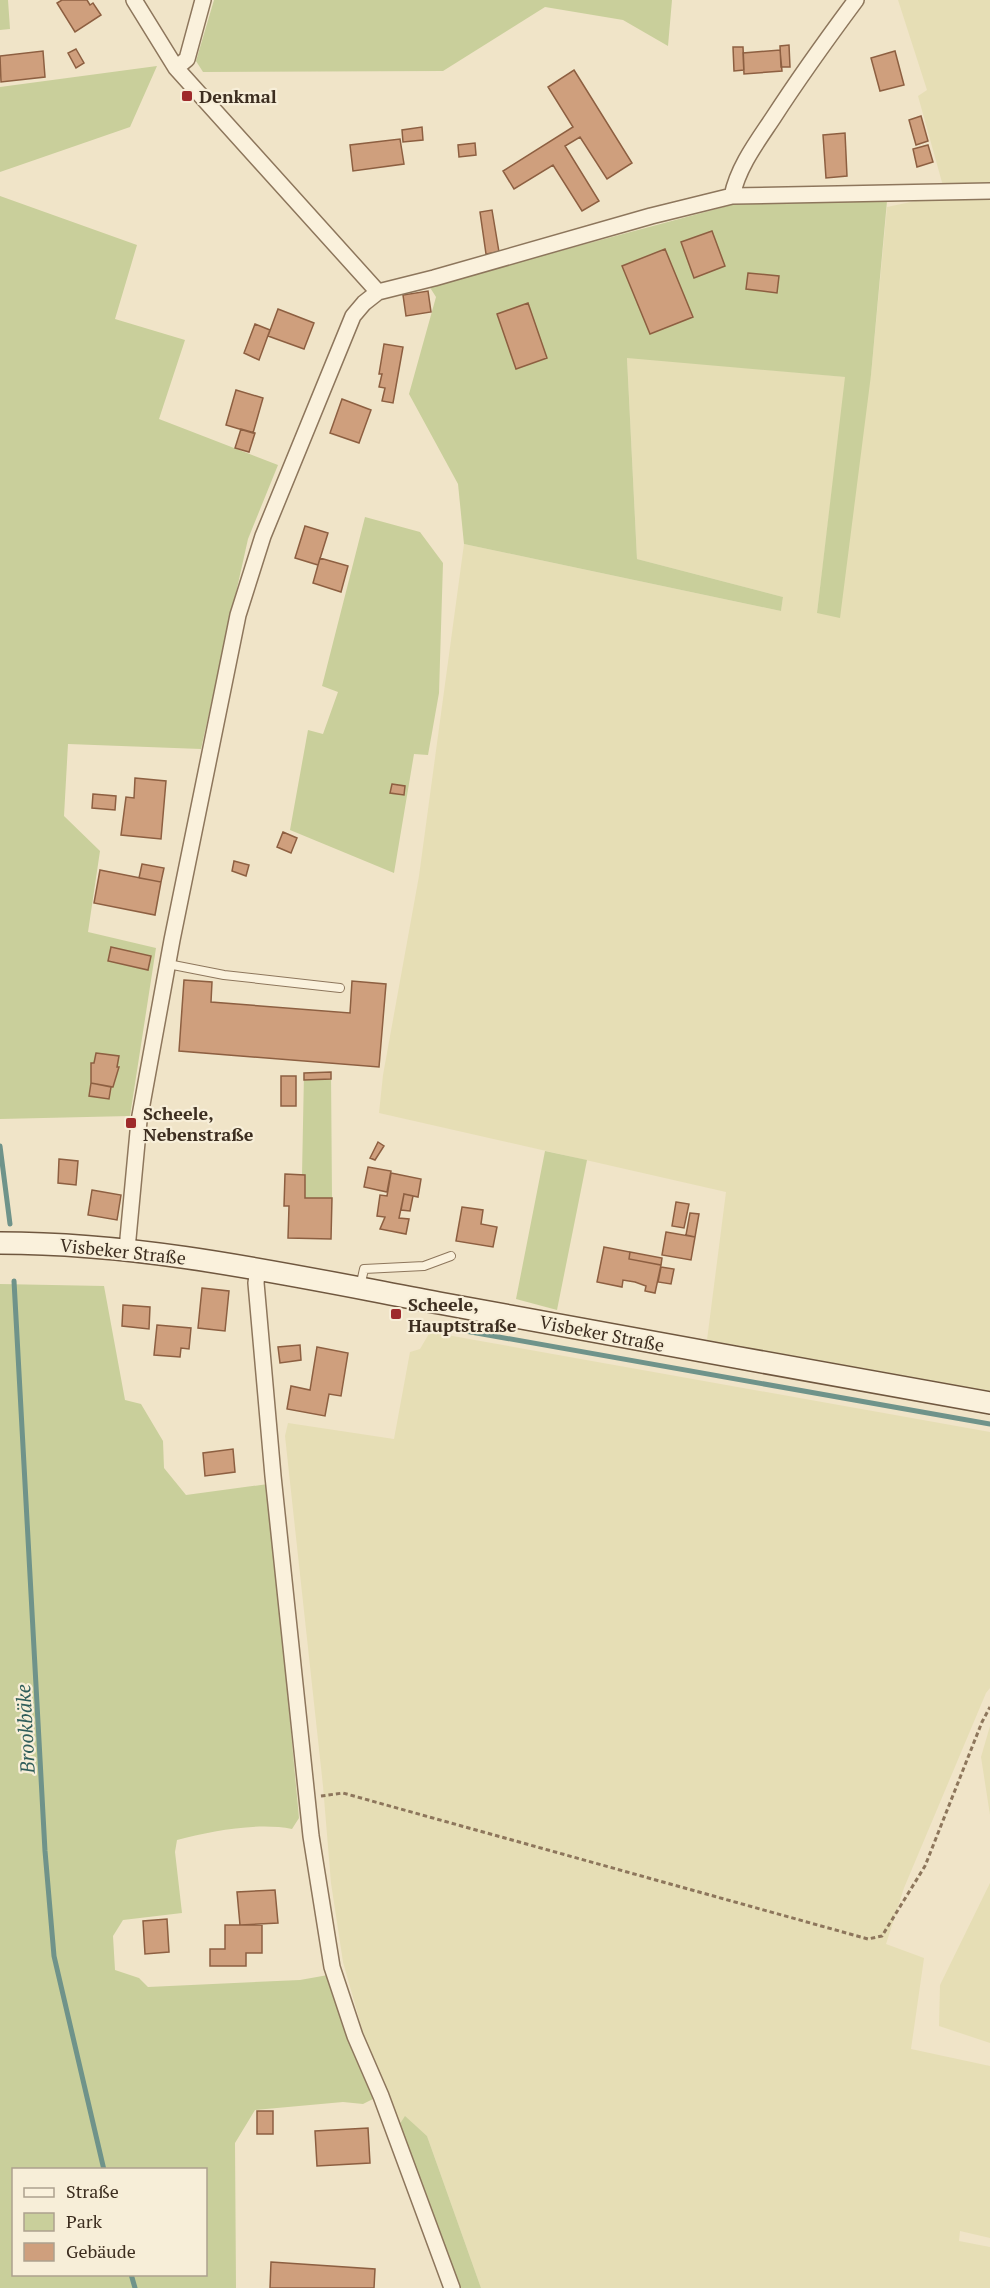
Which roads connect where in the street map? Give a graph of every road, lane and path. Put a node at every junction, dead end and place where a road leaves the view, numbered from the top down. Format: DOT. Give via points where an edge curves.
graph roads {
  1 [pos="134,0"];
  2 [pos="203,0"];
  3 [pos="856,0"];
  4 [pos="176,68"];
  5 [pos="990,191"];
  6 [pos="732,196"];
  7 [pos="378,292"];
  8 [pos="168,964"];
  9 [pos="340,988"];
  10 [pos="0,1243"];
  11 [pos="127,1249"];
  12 [pos="451,1256"];
  13 [pos="258,1268"];
  14 [pos="360,1288"];
  15 [pos="990,1403"];
  16 [pos="990,1707"];
  17 [pos="307,1797"];
  18 [pos="452,2288"];
  1 -- 4 [label="street"];
  2 -- 4 [label="street" via="187,59"];
  3 -- 6 [label="street" via="760,137 736,178"];
  4 -- 7 [label="street"];
  5 -- 6 [label="street"];
  6 -- 7 [label="street"];
  7 -- 8 [label="street" via="353,316 262,536 238,615"];
  8 -- 9 [label="lane" via="224,975"];
  8 -- 11 [label="street" via="139,1121"];
  10 -- 11 [label="main road, Visbeker Straße"];
  11 -- 13 [label="main road, Visbeker Straße"];
  12 -- 14 [label="lane" via="424,1266 364,1269"];
  13 -- 14 [label="main road, Visbeker Straße"];
  13 -- 17 [label="street" via="256,1283 270,1442"];
  14 -- 15 [label="main road, Visbeker Straße"];
  16 -- 17 [label="path" via="925,1866 882,1935 868,1940 343,1793"];
  17 -- 18 [label="street" via="332,1967"];
}
